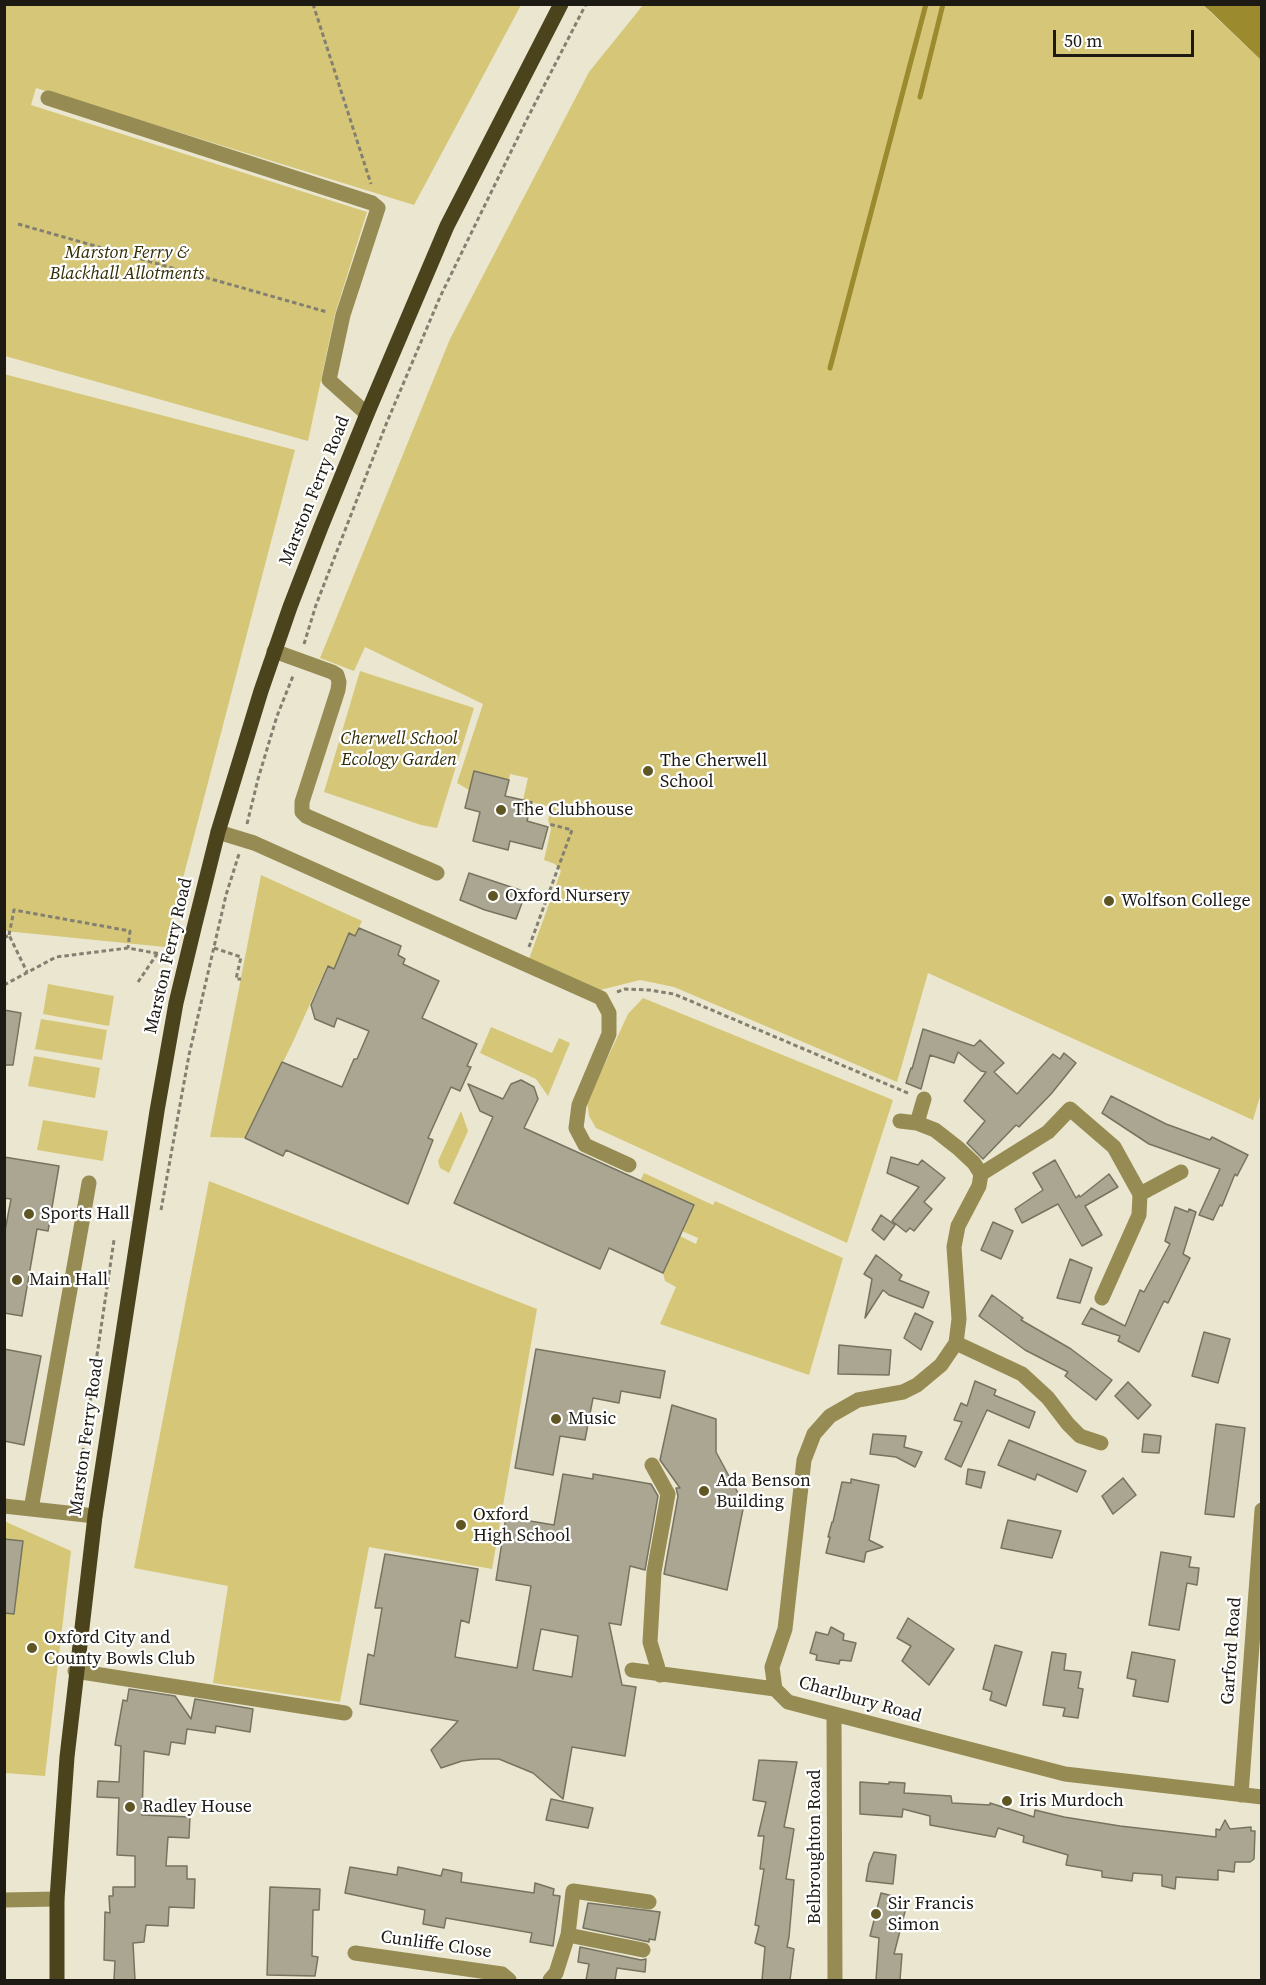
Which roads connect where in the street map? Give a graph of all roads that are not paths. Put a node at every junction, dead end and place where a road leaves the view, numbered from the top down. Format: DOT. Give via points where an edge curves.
graph roads {
  1 [pos="561,4"];
  2 [pos="48,98"];
  3 [pos="367,414"];
  4 [pos="274,651"];
  5 [pos="218,832"];
  6 [pos="437,873"];
  7 [pos="924,1099"];
  8 [pos="900,1121"];
  9 [pos="917,1123"];
  10 [pos="629,1165"];
  11 [pos="1181,1172"];
  12 [pos="981,1174"];
  13 [pos="89,1184"];
  14 [pos="1140,1194"];
  15 [pos="1102,1298"];
  16 [pos="956,1343"];
  17 [pos="1101,1443"];
  18 [pos="652,1465"];
  19 [pos="4,1506"];
  20 [pos="31,1509"];
  21 [pos="1262,1510"];
  22 [pos="95,1516"];
  23 [pos="1259,1571"];
  24 [pos="632,1670"];
  25 [pos="75,1671"];
  26 [pos="660,1675"];
  27 [pos="775,1689"];
  28 [pos="345,1713"];
  29 [pos="834,1714"];
  30 [pos="1241,1795"];
  31 [pos="1262,1797"];
  32 [pos="57,1899"];
  33 [pos="4,1900"];
  34 [pos="649,1902"];
  35 [pos="568,1935"];
  36 [pos="643,1950"];
  37 [pos="355,1953"];
  38 [pos="57,1980"];
  39 [pos="509,1980"];
  40 [pos="550,1980"];
  41 [pos="835,1980"];
  1 -- 3 [label="main road, Marston Ferry Road" via="447,226"];
  2 -- 3 [label="street" via="378,208 343,315 329,380"];
  3 -- 4 [label="main road, Marston Ferry Road"];
  4 -- 5 [label="main road, Marston Ferry Road"];
  4 -- 6 [label="street" via="332,672 339,682 302,812"];
  5 -- 10 [label="street" via="601,998 609,1013 609,1034 579,1105 576,1128 585,1145"];
  5 -- 22 [label="main road, Marston Ferry Road" via="165,1062"];
  7 -- 9 [label="street"];
  8 -- 9 [label="street"];
  9 -- 12 [label="street" via="935,1130 958,1148"];
  11 -- 14 [label="street"];
  12 -- 14 [label="street" via="1048,1132 1070,1109 1114,1147"];
  12 -- 16 [label="street" via="979,1186 958,1226 954,1247 959,1319"];
  13 -- 20 [label="street"];
  14 -- 15 [label="street" via="1139,1215"];
  16 -- 17 [label="street" via="1022,1374 1080,1436"];
  16 -- 27 [label="street, Charlbury Road" via="941,1365 916,1385 903,1392 858,1400 830,1416 814,1434 804,1460 785,1629 772,1667"];
  18 -- 26 [label="street" via="668,1494 654,1572 650,1642"];
  19 -- 20 [label="street"];
  20 -- 22 [label="street"];
  21 -- 23 [label="street, Garford Road"];
  22 -- 25 [label="main road, Marston Ferry Road"];
  23 -- 30 [label="street, Garford Road"];
  24 -- 26 [label="street"];
  25 -- 28 [label="street"];
  25 -- 32 [label="main road, Marston Ferry Road"];
  26 -- 27 [label="street"];
  27 -- 29 [label="street, Charlbury Road" via="788,1702"];
  29 -- 30 [label="street, Charlbury Road" via="1065,1774"];
  29 -- 41 [label="street, Belbroughton Road"];
  30 -- 31 [label="street, Charlbury Road"];
  32 -- 33 [label="street"];
  32 -- 38 [label="main road, Marston Ferry Road"];
  34 -- 35 [label="street" via="573,1891"];
  35 -- 36 [label="street"];
  35 -- 40 [label="street"];
  37 -- 39 [label="street, Cunliffe Close" via="502,1974"];
}
